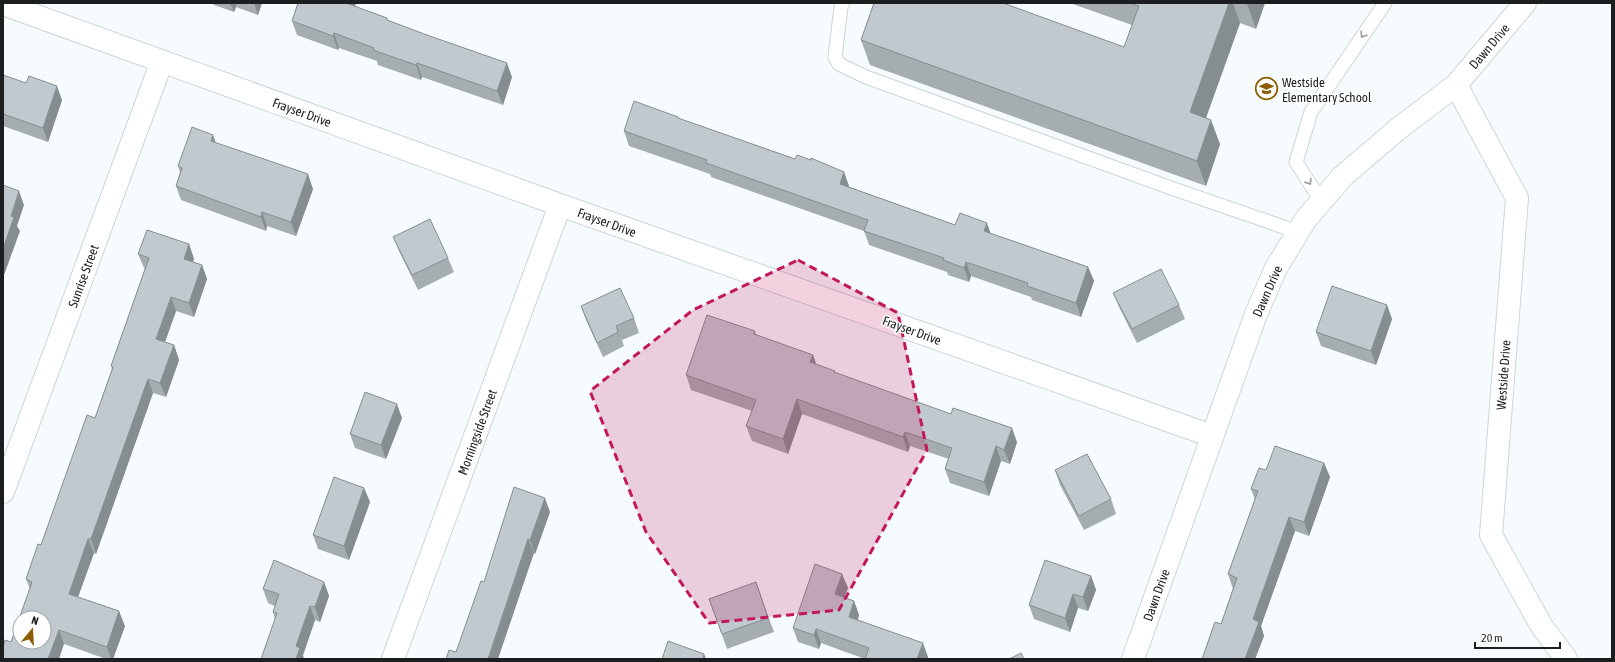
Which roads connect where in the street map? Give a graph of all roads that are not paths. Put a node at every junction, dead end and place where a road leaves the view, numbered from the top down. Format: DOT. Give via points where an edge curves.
graph roads {
  1 [pos="843,3"];
  2 [pos="1385,3"];
  3 [pos="1525,3"];
  4 [pos="3,4"];
  5 [pos="162,61"];
  6 [pos="1456,85"];
  7 [pos="1321,201"];
  8 [pos="560,205"];
  9 [pos="1298,232"];
  10 [pos="1212,436"];
  11 [pos="3,492"];
  12 [pos="393,659"];
  13 [pos="1133,659"];
  14 [pos="1566,659"];
  1 -- 9 [label="lane" via="835,57 839,64 866,77"];
  2 -- 7 [label="lane, one-way" via="1311,112 1296,162"];
  3 -- 6 [label="street, Dawn Drive"];
  4 -- 5 [label="street, Frayser Drive"];
  5 -- 8 [label="street, Frayser Drive"];
  5 -- 11 [label="street, Sunrise Street"];
  6 -- 7 [label="street, Dawn Drive" via="1398,129 1342,177"];
  6 -- 14 [label="street, Westside Drive" via="1517,198 1491,535 1541,625"];
  7 -- 9 [label="street, Dawn Drive"];
  8 -- 10 [label="street, Frayser Drive"];
  8 -- 12 [label="street, Morningside Street"];
  9 -- 10 [label="street, Dawn Drive" via="1276,268 1256,314"];
  10 -- 13 [label="street, Dawn Drive"];
}
